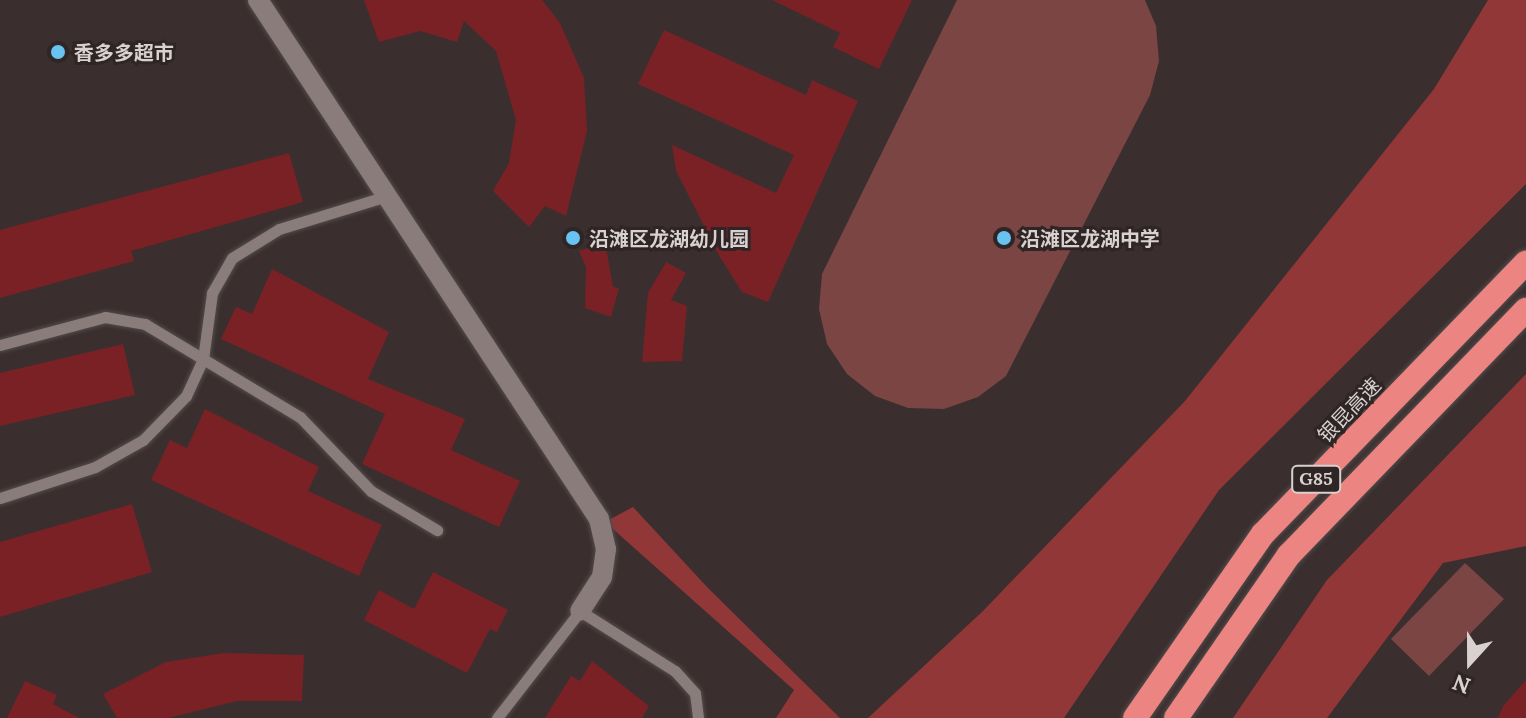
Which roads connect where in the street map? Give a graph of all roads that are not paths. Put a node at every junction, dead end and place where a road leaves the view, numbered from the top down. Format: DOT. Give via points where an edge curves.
graph roads {
  1 [pos="258,0"];
  2 [pos="387,196"];
  3 [pos="1526,263"];
  4 [pos="1526,310"];
  5 [pos="0,345"];
  6 [pos="203,359"];
  7 [pos="0,498"];
  8 [pos="437,530"];
  9 [pos="580,611"];
  10 [pos="497,718"];
  11 [pos="698,718"];
  12 [pos="1135,718"];
  13 [pos="1176,718"];
  1 -- 2 [label="street"];
  2 -- 6 [label="lane" via="279,229 232,258 212,293"];
  2 -- 9 [label="street" via="599,519 606,549 602,577"];
  3 -- 12 [label="highway, 银昆高速 / G85" via="1263,534"];
  4 -- 13 [label="highway, G85" via="1289,555"];
  5 -- 6 [label="lane" via="105,317 145,324"];
  6 -- 7 [label="lane" via="186,396 143,440 95,467"];
  6 -- 8 [label="lane" via="300,417 371,491"];
  9 -- 10 [label="lane"];
  9 -- 11 [label="lane" via="675,671 695,693"];
}
